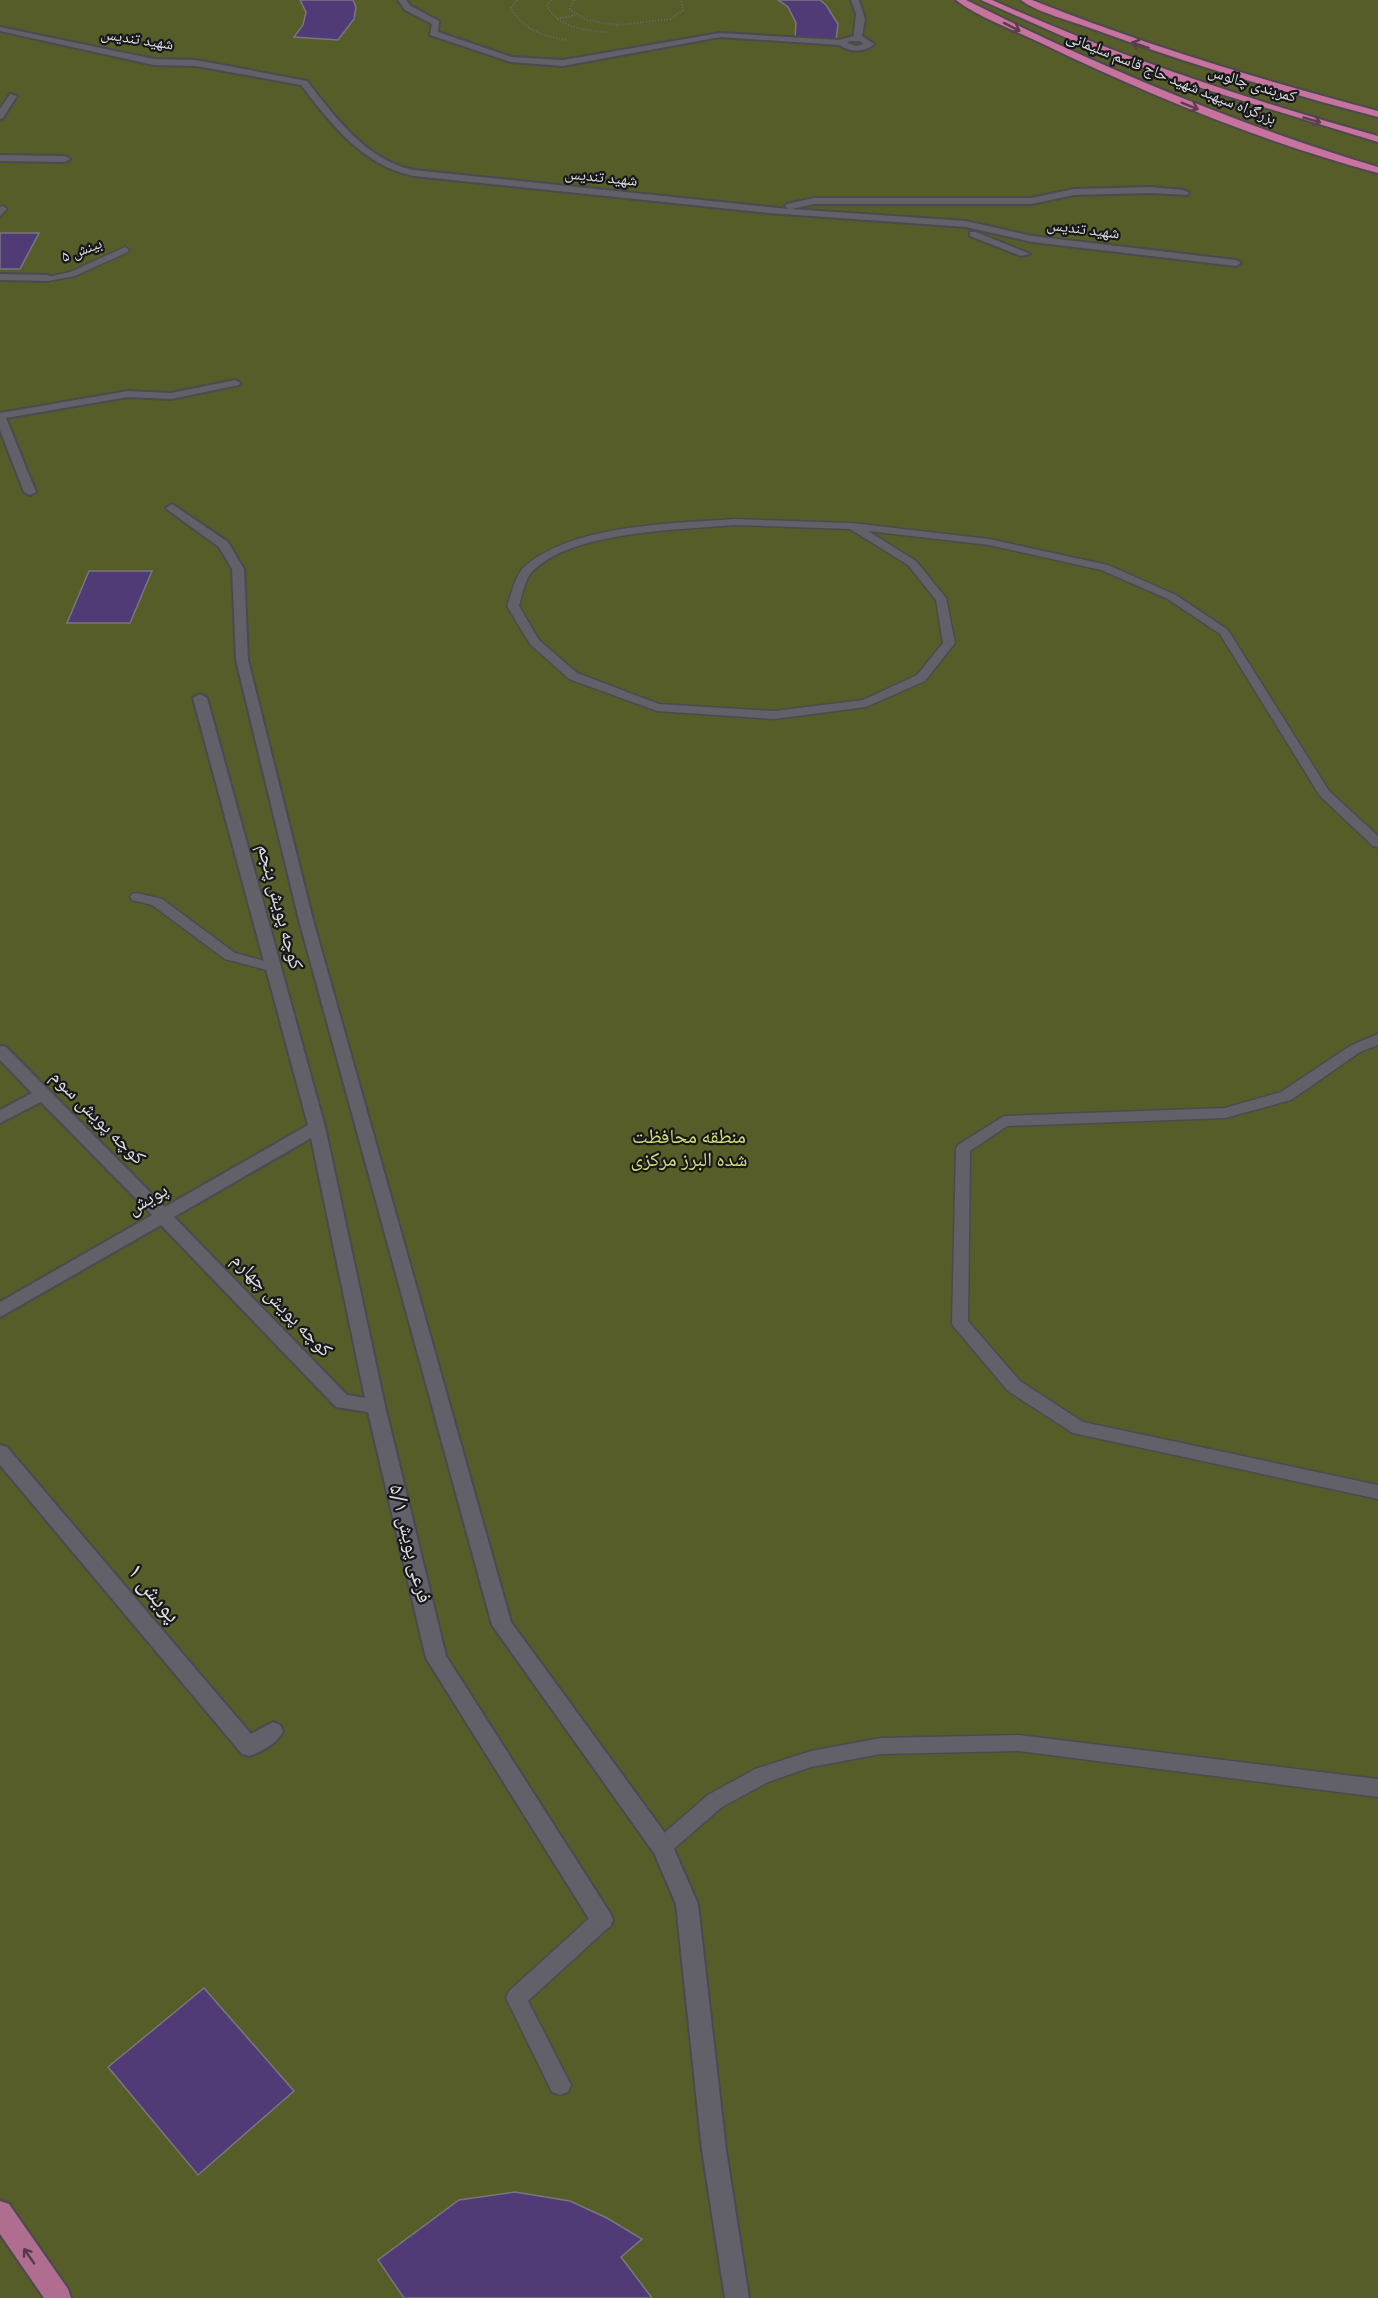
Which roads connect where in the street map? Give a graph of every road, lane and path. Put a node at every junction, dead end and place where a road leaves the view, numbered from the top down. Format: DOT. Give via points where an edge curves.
graph roads {
  1 [pos="402,0"];
  2 [pos="517,0"];
  3 [pos="551,0"];
  4 [pos="574,0"];
  5 [pos="681,0"];
  6 [pos="855,0"];
  7 [pos="961,0"];
  8 [pos="985,0"];
  9 [pos="1025,0"];
  10 [pos="1001,7"];
  11 [pos="575,15"];
  12 [pos="556,19"];
  13 [pos="0,28"];
  14 [pos="614,32"];
  15 [pos="857,38"];
  16 [pos="571,41"];
  17 [pos="841,43"];
  18 [pos="13,96"];
  19 [pos="1378,114"];
  20 [pos="0,116"];
  21 [pos="1378,138"];
  22 [pos="0,158"];
  23 [pos="65,159"];
  24 [pos="1378,170"];
  25 [pos="1184,193"];
  26 [pos="769,210"];
  27 [pos="941,222"];
  28 [pos="125,250"];
  29 [pos="1025,254"];
  30 [pos="1236,263"];
  31 [pos="0,277"];
  32 [pos="48,278"];
  33 [pos="235,383"];
  34 [pos="0,416"];
  35 [pos="30,492"];
  36 [pos="172,507"];
  37 [pos="852,526"];
  38 [pos="200,698"];
  39 [pos="1378,843"];
  40 [pos="137,897"];
  41 [pos="273,968"];
  42 [pos="1378,1039"];
  43 [pos="0,1051"];
  44 [pos="43,1094"];
  45 [pos="0,1117"];
  46 [pos="317,1127"];
  47 [pos="163,1215"];
  48 [pos="0,1310"];
  49 [pos="376,1406"];
  50 [pos="0,1452"];
  51 [pos="1378,1492"];
  52 [pos="273,1731"];
  53 [pos="1378,1788"];
  54 [pos="662,1847"];
  55 [pos="602,1920"];
  56 [pos="561,2085"];
  57 [pos="0,2213"];
  58 [pos="59,2298"];
  59 [pos="737,2298"];
  1 -- 17 [label="street" via="408,9 436,23 434,33 511,59 563,63 720,35"];
  2 -- 16 [label="path" via="511,8 516,20 533,31"];
  3 -- 12 [label="path" via="547,6"];
  4 -- 11 [label="path" via="570,9"];
  5 -- 11 [label="path" via="683,10 671,19 599,23"];
  6 -- 15 [label="street" via="861,29"];
  7 -- 10 [label="highway"];
  7 -- 24 [label="highway, بزرگراه سپهبد شهید حاج قاسم سلیمانی, one-way" via="1054,48 1196,109"];
  8 -- 10 [label="highway, کمربندی چالوس"];
  19 -- 9 [label="highway, بزرگراه سپهبد شهید حاج قاسم سلیمانی, one-way" via="1186,60"];
  10 -- 21 [label="highway, کمربندی چالوس, one-way" via="1159,71"];
  11 -- 12 [label="path"];
  12 -- 14 [label="path" via="582,29"];
  13 -- 26 [label="street, شهید تندیس" via="154,62 196,63 304,83 337,125 375,157 404,171"];
  15 -- 17 [label="street"];
  15 -- 17 [label="street" via="870,44 853,48"];
  18 -- 20 [label="street"];
  22 -- 23 [label="street"];
  25 -- 26 [label="street" via="1074,192 1031,201 814,201"];
  26 -- 27 [label="street, شهید تندیس"];
  27 -- 29 [label="street"];
  27 -- 30 [label="street, شهید تندیس" via="1032,239"];
  28 -- 32 [label="lane, بینش ۵" via="72,274"];
  31 -- 32 [label="street"];
  33 -- 34 [label="street" via="171,396 128,393"];
  34 -- 35 [label="street"];
  36 -- 54 [label="street" via="224,544 238,569 242,660 306,920 502,1625"];
  37 -- 37 [label="lane" via="734,522 629,531 563,546 526,572 513,606 534,642 573,676 657,706 774,715 866,703 921,678 949,643 942,600 912,562"];
  37 -- 39 [label="lane" via="989,542 1104,567 1172,597 1224,632 1324,793"];
  38 -- 41 [label="street, کوچه پویش پنجم"];
  40 -- 41 [label="lane" via="157,902 230,956"];
  41 -- 46 [label="street, کوچه پویش پنجم"];
  42 -- 51 [label="lane" via="1355,1049 1286,1096 1226,1113 1004,1121 963,1149 960,1323 1014,1386 1079,1428"];
  43 -- 44 [label="street, کوچه پویش سوم"];
  44 -- 45 [label="street"];
  44 -- 47 [label="street, کوچه پویش سوم"];
  46 -- 47 [label="street, پویش"];
  46 -- 49 [label="street, فرعی پویش ۵/۱"];
  47 -- 48 [label="street, پویش"];
  47 -- 49 [label="street, کوچه پویش چهارم" via="342,1402"];
  49 -- 55 [label="street, فرعی پویش ۵/۱" via="436,1658"];
  50 -- 52 [label="street, پویش ۱" via="249,1747"];
  53 -- 54 [label="lane" via="1019,1743 881,1746 811,1759 762,1775 715,1801"];
  54 -- 59 [label="street" via="687,1904 714,2150"];
  55 -- 56 [label="lane" via="516,1998"];
  58 -- 57 [label="main road, one-way"];
}
